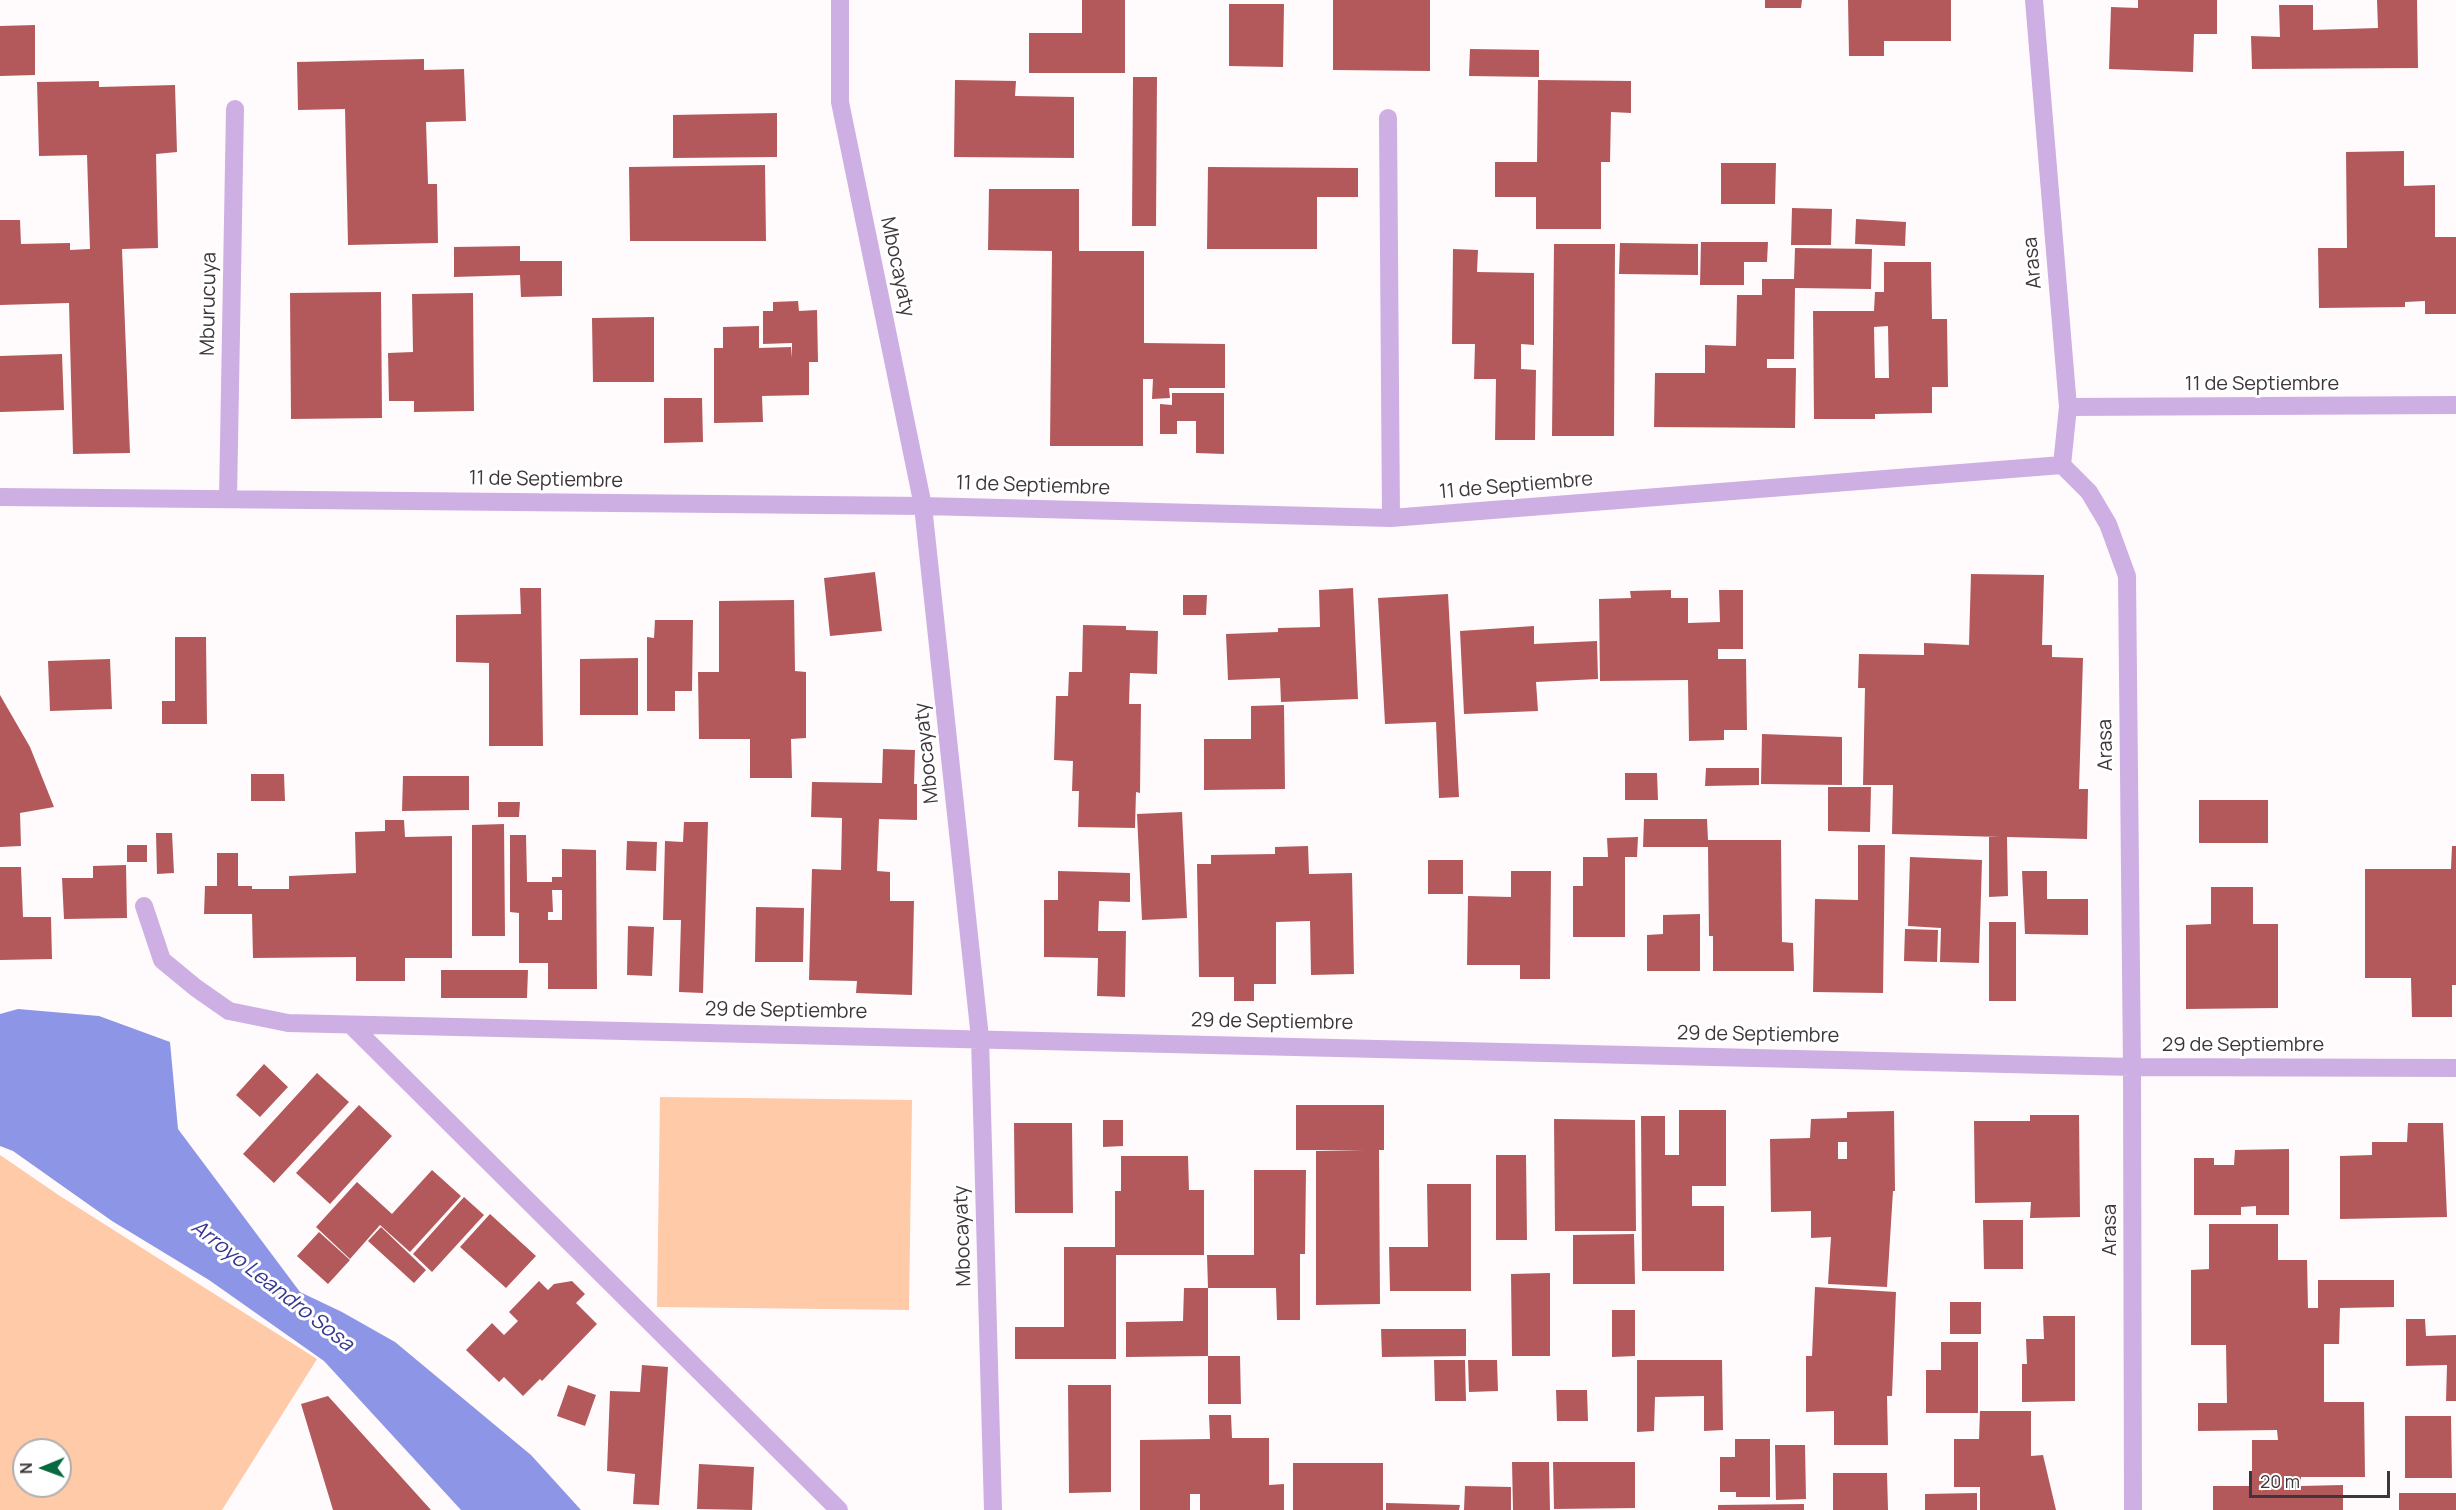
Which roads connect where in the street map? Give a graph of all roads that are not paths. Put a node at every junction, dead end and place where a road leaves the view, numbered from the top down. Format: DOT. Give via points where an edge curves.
graph roads {
  1 [pos="840,0"];
  2 [pos="2034,0"];
  3 [pos="235,109"];
  4 [pos="1388,118"];
  5 [pos="2456,405"];
  6 [pos="2068,408"];
  7 [pos="2062,465"];
  8 [pos="0,497"];
  9 [pos="228,499"];
  10 [pos="923,506"];
  11 [pos="1391,518"];
  12 [pos="144,906"];
  13 [pos="351,1025"];
  14 [pos="980,1038"];
  15 [pos="2132,1067"];
  16 [pos="2456,1068"];
  17 [pos="839,1510"];
  18 [pos="993,1510"];
  19 [pos="2133,1510"];
  1 -- 10 [label="street, Mbocayaty" via="840,102"];
  2 -- 6 [label="street, Arasa"];
  3 -- 9 [label="street, Mburucuya"];
  4 -- 11 [label="street"];
  5 -- 6 [label="street, 11 de Septiembre"];
  6 -- 7 [label="street, Arasa"];
  7 -- 11 [label="street, 11 de Septiembre"];
  7 -- 15 [label="street, Arasa" via="2089,492 2108,524 2127,576"];
  8 -- 9 [label="street, 11 de Septiembre"];
  9 -- 10 [label="street, 11 de Septiembre"];
  10 -- 11 [label="street, 11 de Septiembre"];
  10 -- 14 [label="street, Mbocayaty"];
  12 -- 13 [label="street, 29 de Septiembre" via="162,960 230,1011 288,1023"];
  13 -- 14 [label="street, 29 de Septiembre"];
  13 -- 17 [label="street"];
  14 -- 15 [label="street, 29 de Septiembre"];
  14 -- 18 [label="street, Mbocayaty"];
  15 -- 16 [label="street, 29 de Septiembre"];
  15 -- 19 [label="street, Arasa"];
}
